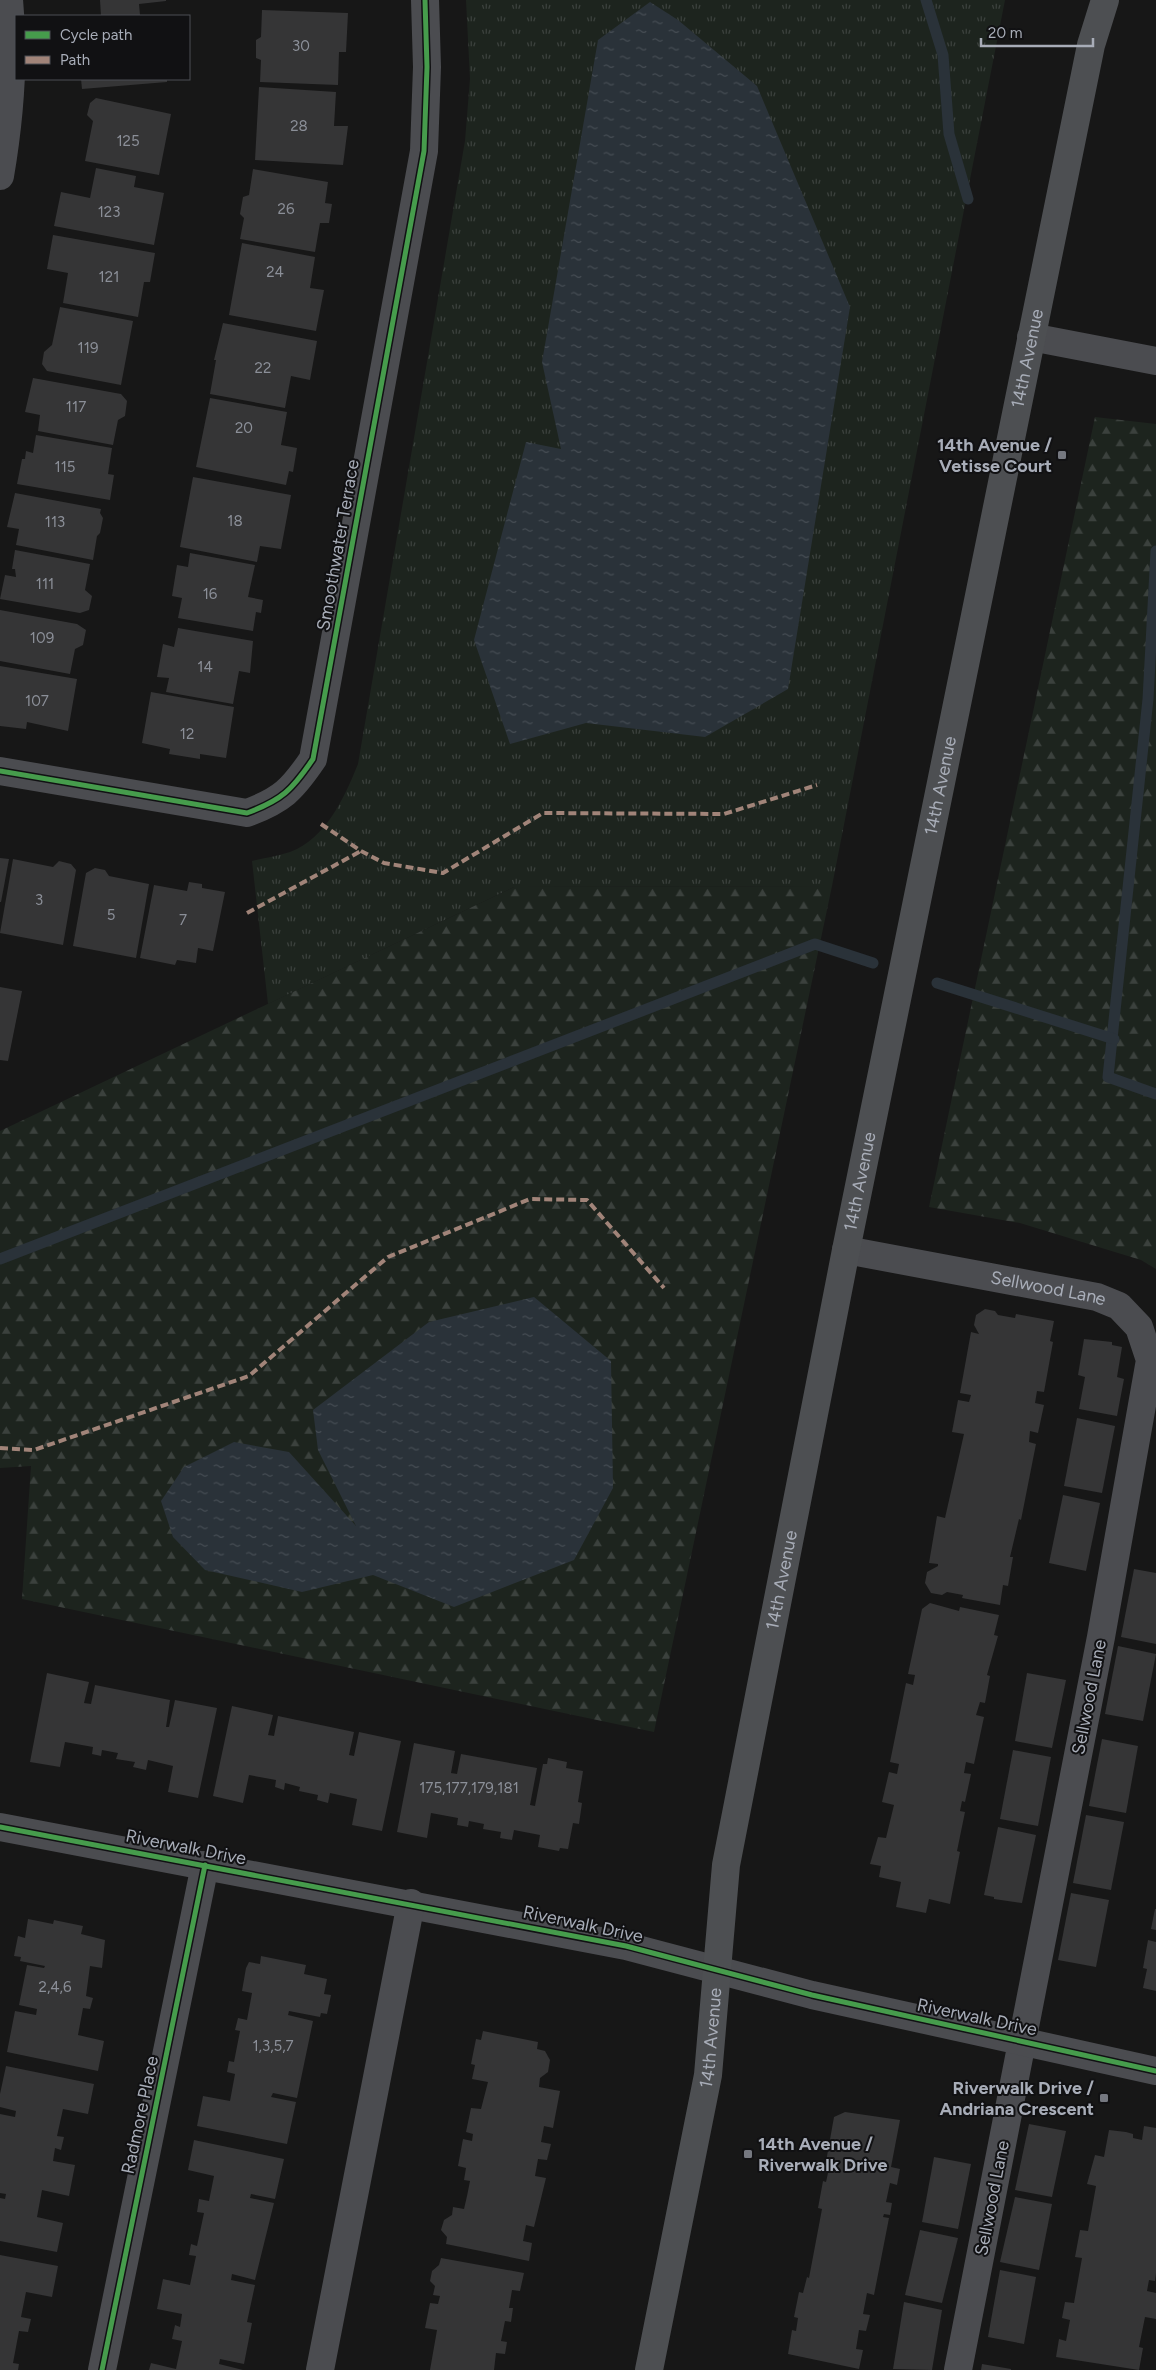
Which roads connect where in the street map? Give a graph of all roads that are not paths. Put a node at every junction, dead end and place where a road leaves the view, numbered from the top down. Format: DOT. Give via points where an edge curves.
graph roads {
  1 [pos="9,0"];
  2 [pos="425,0"];
  3 [pos="1104,0"];
  4 [pos="0,176"];
  5 [pos="1031,337"];
  6 [pos="1156,361"];
  7 [pos="0,771"];
  8 [pos="846,1250"];
  9 [pos="0,1826"];
  10 [pos="205,1865"];
  11 [pos="411,1903"];
  12 [pos="717,1970"];
  13 [pos="1023,2041"];
  14 [pos="1156,2071"];
  15 [pos="102,2370"];
  16 [pos="320,2370"];
  17 [pos="649,2370"];
  18 [pos="958,2370"];
  1 -- 4 [label="street" via="11,96"];
  2 -- 7 [label="street, Smoothwater Terrace" via="424,151 313,759 295,786 272,803 247,813"];
  3 -- 5 [label="main road, 14th Avenue" via="1091,45"];
  5 -- 6 [label="street"];
  5 -- 8 [label="main road, 14th Avenue"];
  8 -- 12 [label="main road, 14th Avenue" via="726,1865"];
  8 -- 13 [label="street, Sellwood Lane" via="1097,1297 1119,1306 1139,1327 1150,1360 1101,1637"];
  9 -- 10 [label="street, Riverwalk Drive"];
  10 -- 11 [label="street, Riverwalk Drive"];
  10 -- 15 [label="street, Radmore Place"];
  11 -- 12 [label="street, Riverwalk Drive" via="626,1946"];
  11 -- 16 [label="street"];
  12 -- 13 [label="street, Riverwalk Drive" via="812,1995"];
  12 -- 17 [label="main road, 14th Avenue" via="708,2075"];
  13 -- 14 [label="street, Riverwalk Drive"];
  13 -- 18 [label="street, Sellwood Lane"];
}
